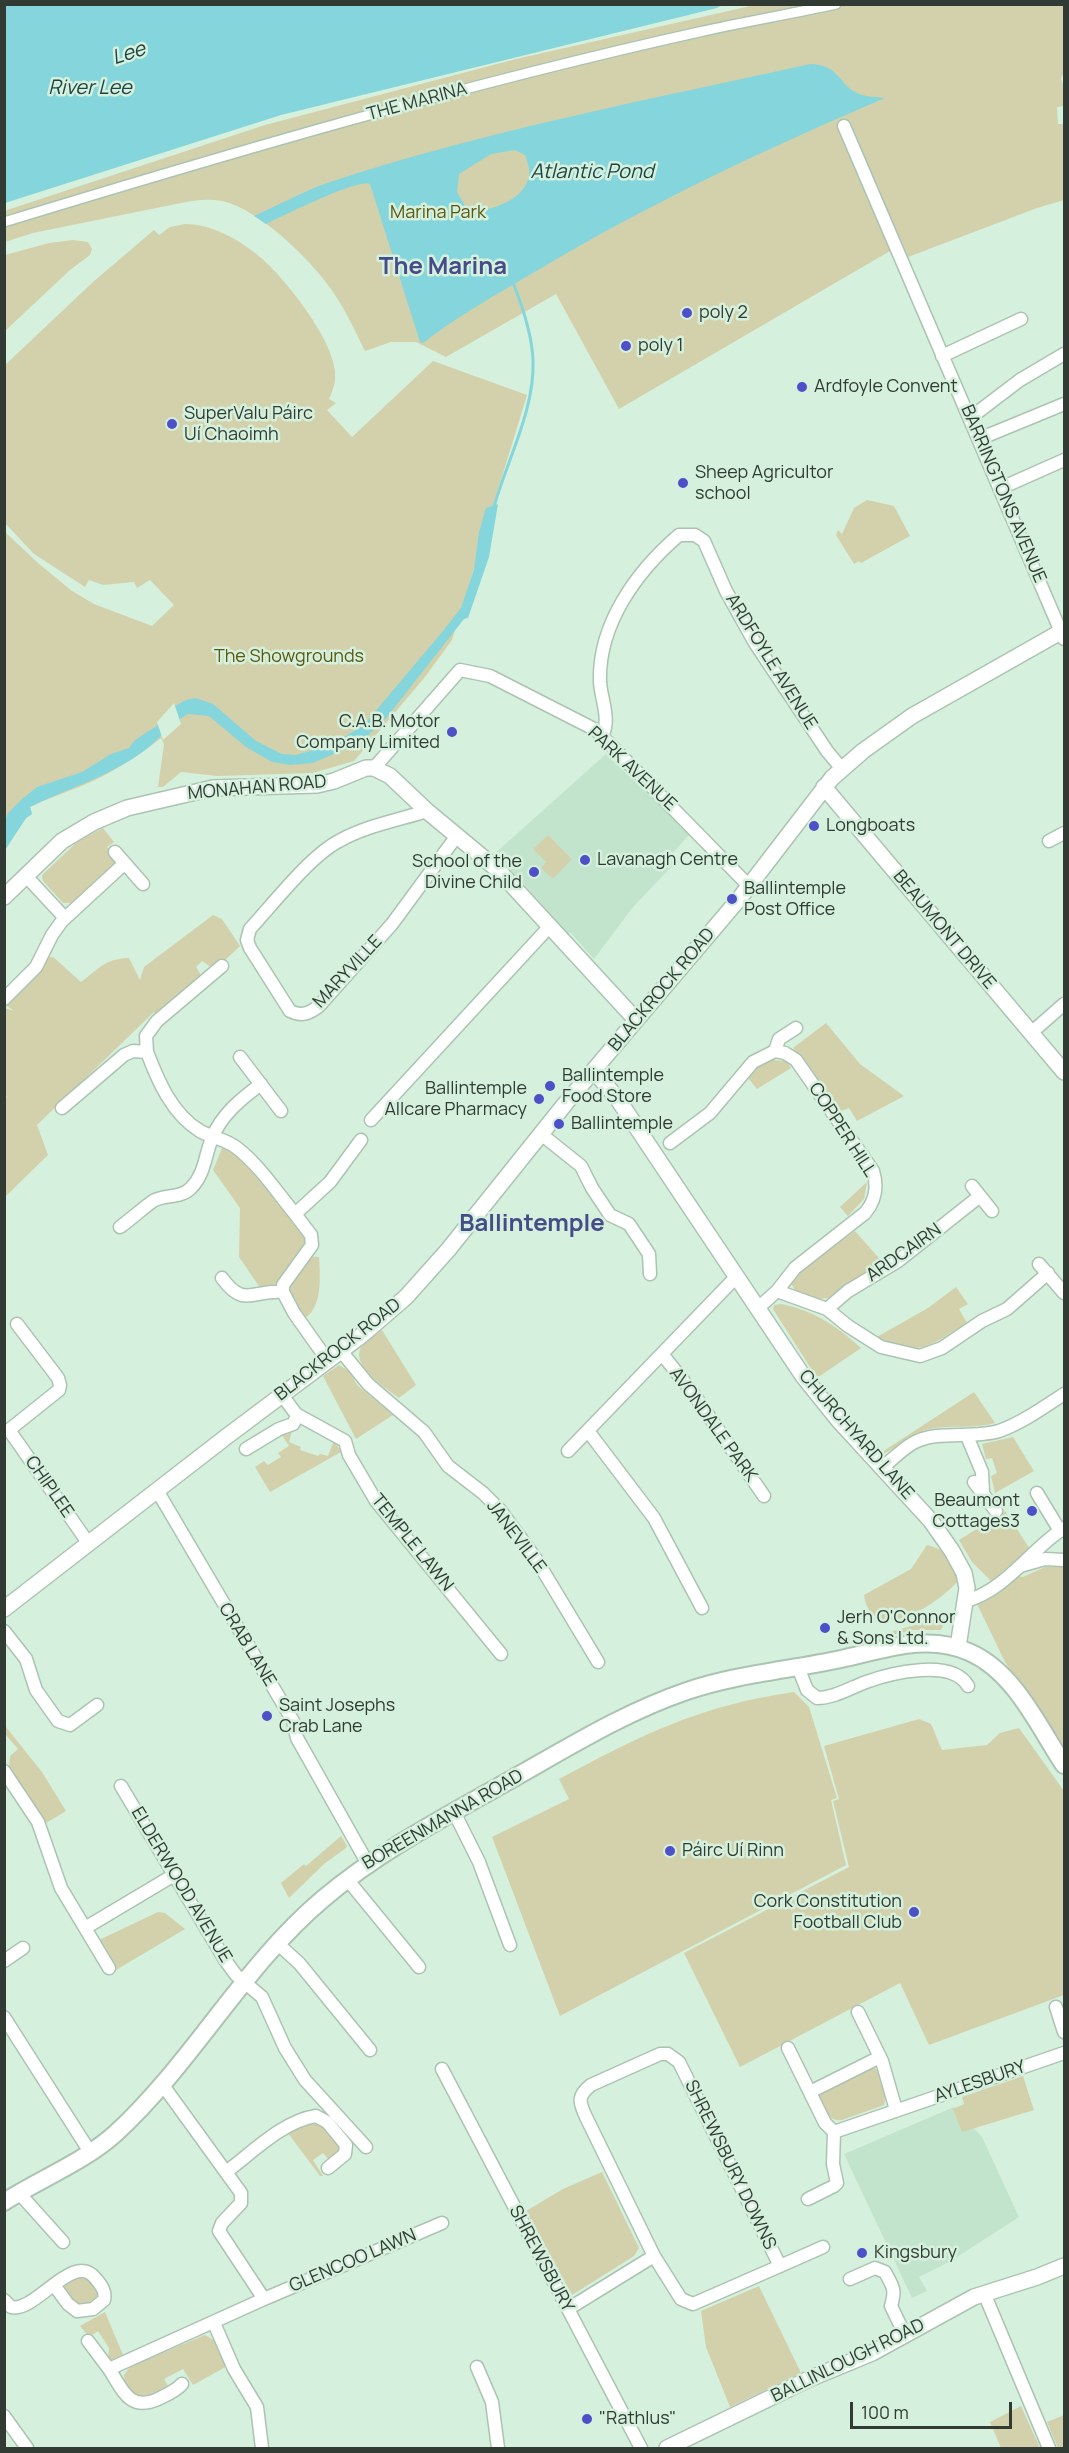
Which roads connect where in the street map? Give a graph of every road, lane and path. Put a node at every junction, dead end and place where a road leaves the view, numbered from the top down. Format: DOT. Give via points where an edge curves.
graph roads {
  1 [pos="836,4"];
  2 [pos="844,126"];
  3 [pos="4,222"];
  4 [pos="1022,319"];
  5 [pos="1065,354"];
  6 [pos="942,356"];
  7 [pos="1065,404"];
  8 [pos="970,418"];
  9 [pos="979,439"];
  10 [pos="1065,460"];
  11 [pos="1001,488"];
  12 [pos="1063,633"];
  13 [pos="602,736"];
  14 [pos="374,768"];
  15 [pos="842,769"];
  16 [pos="824,786"];
  17 [pos="427,811"];
  18 [pos="1065,832"];
  19 [pos="456,837"];
  20 [pos="1049,841"];
  21 [pos="115,852"];
  22 [pos="125,863"];
  23 [pos="26,876"];
  24 [pos="143,884"];
  25 [pos="749,886"];
  26 [pos="4,897"];
  27 [pos="65,918"];
  28 [pos="550,926"];
  29 [pos="201,966"];
  30 [pos="222,966"];
  31 [pos="211,976"];
  32 [pos="4,999"];
  33 [pos="1065,1004"];
  34 [pos="636,1020"];
  35 [pos="796,1028"];
  36 [pos="1031,1033"];
  37 [pos="775,1051"];
  38 [pos="147,1052"];
  39 [pos="240,1057"];
  40 [pos="594,1071"];
  41 [pos="1065,1072"];
  42 [pos="261,1084"];
  43 [pos="62,1108"];
  44 [pos="281,1111"];
  45 [pos="371,1120"];
  46 [pos="541,1134"];
  47 [pos="213,1136"];
  48 [pos="361,1140"];
  49 [pos="670,1143"];
  50 [pos="992,1211"];
  51 [pos="295,1214"];
  52 [pos="120,1227"];
  53 [pos="650,1274"];
  54 [pos="737,1276"];
  55 [pos="222,1278"];
  56 [pos="283,1292"];
  57 [pos="777,1292"];
  58 [pos="1065,1293"];
  59 [pos="758,1308"];
  60 [pos="827,1309"];
  61 [pos="17,1323"];
  62 [pos="341,1351"];
  63 [pos="662,1354"];
  64 [pos="328,1361"];
  65 [pos="1065,1394"];
  66 [pos="282,1395"];
  67 [pos="298,1415"];
  68 [pos="7,1427"];
  69 [pos="588,1431"];
  70 [pos="967,1436"];
  71 [pos="246,1449"];
  72 [pos="568,1451"];
  73 [pos="882,1468"];
  74 [pos="974,1482"];
  75 [pos="158,1491"];
  76 [pos="983,1493"];
  77 [pos="1037,1493"];
  78 [pos="764,1496"];
  79 [pos="996,1511"];
  80 [pos="1062,1530"];
  81 [pos="89,1544"];
  82 [pos="1065,1560"];
  83 [pos="1019,1566"];
  84 [pos="966,1601"];
  85 [pos="702,1608"];
  86 [pos="4,1609"];
  87 [pos="4,1631"];
  88 [pos="958,1647"];
  89 [pos="501,1654"];
  90 [pos="598,1662"];
  91 [pos="798,1667"];
  92 [pos="968,1686"];
  93 [pos="97,1705"];
  94 [pos="1065,1765"];
  95 [pos="4,1771"];
  96 [pos="121,1786"];
  97 [pos="454,1812"];
  98 [pos="368,1864"];
  99 [pos="174,1875"];
  100 [pos="347,1879"];
  101 [pos="85,1928"];
  102 [pos="278,1944"];
  103 [pos="510,1945"];
  104 [pos="23,1948"];
  105 [pos="6,1962"];
  106 [pos="419,1967"];
  107 [pos="109,1968"];
  108 [pos="243,1981"];
  109 [pos="1056,2007"];
  110 [pos="858,2012"];
  111 [pos="4,2017"];
  112 [pos="1065,2032"];
  113 [pos="788,2048"];
  114 [pos="370,2050"];
  115 [pos="1065,2054"];
  116 [pos="880,2057"];
  117 [pos="442,2069"];
  118 [pos="162,2084"];
  119 [pos="810,2092"];
  120 [pos="896,2110"];
  121 [pos="834,2132"];
  122 [pos="366,2148"];
  123 [pos="90,2151"];
  124 [pos="328,2168"];
  125 [pos="226,2172"];
  126 [pos="12,2198"];
  127 [pos="808,2199"];
  128 [pos="442,2223"];
  129 [pos="63,2242"];
  130 [pos="823,2247"];
  131 [pos="654,2256"];
  132 [pos="780,2266"];
  133 [pos="1065,2266"];
  134 [pos="850,2279"];
  135 [pos="54,2285"];
  136 [pos="984,2293"];
  137 [pos="264,2299"];
  138 [pos="4,2300"];
  139 [pos="568,2309"];
  140 [pos="214,2323"];
  141 [pos="905,2335"];
  142 [pos="88,2341"];
  143 [pos="477,2367"];
  144 [pos="109,2369"];
  145 [pos="182,2384"];
  146 [pos="4,2416"];
  147 [pos="27,2448"];
  148 [pos="262,2448"];
  149 [pos="498,2448"];
  150 [pos="641,2448"];
  151 [pos="667,2448"];
  152 [pos="1049,2448"];
  1 -- 3 [label="street, THE MARINA" via="699,32 489,83"];
  2 -- 6 [label="street, BARRINGTONS AVENUE"];
  4 -- 6 [label="street"];
  5 -- 8 [label="street" via="1020,380"];
  6 -- 8 [label="street, BARRINGTONS AVENUE"];
  7 -- 9 [label="street"];
  8 -- 9 [label="street, BARRINGTONS AVENUE"];
  9 -- 11 [label="street, BARRINGTONS AVENUE"];
  10 -- 11 [label="street"];
  11 -- 12 [label="street, BARRINGTONS AVENUE"];
  12 -- 15 [label="street, BLACKROCK ROAD" via="923,709"];
  13 -- 14 [label="street, PARK AVENUE" via="490,676 460,670"];
  13 -- 15 [label="street, ARDFOYLE AVENUE" via="607,723 600,679 607,637 633,584 650,562 679,535 695,535 704,541 757,646"];
  13 -- 25 [label="street, PARK AVENUE"];
  14 -- 17 [label="street" via="390,776"];
  14 -- 23 [label="street, MONAHAN ROAD" via="317,785 217,788 127,808 62,841"];
  15 -- 16 [label="street, BLACKROCK ROAD"];
  16 -- 25 [label="street, BLACKROCK ROAD"];
  16 -- 36 [label="street, BEAUMONT DRIVE"];
  17 -- 19 [label="street"];
  17 -- 19 [label="street, MARYVILLE" via="352,835 328,847 250,929 250,948 290,1011 307,1014 319,1006 392,924"];
  18 -- 20 [label="street"];
  19 -- 28 [label="street" via="498,870"];
  21 -- 22 [label="street"];
  22 -- 24 [label="street"];
  22 -- 27 [label="street"];
  23 -- 26 [label="street, MONAHAN ROAD"];
  23 -- 27 [label="street"];
  25 -- 34 [label="street, BLACKROCK ROAD"];
  27 -- 32 [label="street" via="36,967"];
  28 -- 34 [label="street"];
  28 -- 45 [label="street"];
  29 -- 31 [label="street"];
  30 -- 31 [label="street"];
  31 -- 38 [label="street" via="152,1026 146,1036"];
  33 -- 36 [label="street"];
  34 -- 40 [label="street, BLACKROCK ROAD"];
  35 -- 37 [label="street" via="779,1039"];
  36 -- 41 [label="street, BEAUMONT DRIVE"];
  37 -- 49 [label="street" via="753,1062 709,1114"];
  37 -- 57 [label="street, COPPER HILL" via="796,1059 873,1171 876,1186 872,1204 865,1213 795,1268"];
  38 -- 43 [label="street" via="124,1054"];
  38 -- 47 [label="street" via="169,1099 197,1129"];
  39 -- 42 [label="street"];
  40 -- 46 [label="street, BLACKROCK ROAD"];
  40 -- 54 [label="street, CHURCHYARD LANE" via="617,1098"];
  42 -- 44 [label="street"];
  42 -- 47 [label="street" via="234,1105"];
  46 -- 53 [label="street" via="582,1166 610,1215 629,1224 650,1254"];
  46 -- 62 [label="street, BLACKROCK ROAD" via="428,1273 390,1312"];
  47 -- 51 [label="street" via="252,1161"];
  47 -- 52 [label="street" via="202,1173 191,1189 153,1202"];
  48 -- 51 [label="street" via="351,1162"];
  50 -- 60 [label="street, ARDCAIRN" via="976,1191 898,1261 848,1290"];
  51 -- 56 [label="street" via="310,1233 312,1245 283,1285"];
  54 -- 59 [label="street, CHURCHYARD LANE"];
  54 -- 63 [label="street, AVONDALE PARK"];
  55 -- 56 [label="street" via="231,1291 240,1295"];
  56 -- 64 [label="street"];
  57 -- 59 [label="street, COPPER HILL"];
  57 -- 60 [label="street"];
  58 -- 60 [label="street" via="1044,1269 1007,1309 942,1348 920,1356 875,1344"];
  59 -- 73 [label="street, CHURCHYARD LANE" via="820,1399"];
  61 -- 68 [label="street, CHIPLEE" via="60,1385 59,1390"];
  62 -- 64 [label="street, BLACKROCK ROAD"];
  62 -- 90 [label="street, JANEVILLE" via="368,1384 424,1432 448,1466 483,1493 504,1516 534,1557"];
  63 -- 69 [label="street, AVONDALE PARK"];
  63 -- 78 [label="street, AVONDALE PARK"];
  64 -- 66 [label="street, BLACKROCK ROAD"];
  65 -- 70 [label="street" via="1009,1426"];
  66 -- 67 [label="street, TEMPLE LAWN"];
  66 -- 75 [label="street, BLACKROCK ROAD"];
  67 -- 71 [label="street" via="293,1424"];
  67 -- 89 [label="street, TEMPLE LAWN" via="345,1441 376,1501"];
  68 -- 81 [label="street, CHIPLEE"];
  69 -- 72 [label="street, AVONDALE PARK"];
  69 -- 85 [label="street" via="654,1518"];
  70 -- 73 [label="street" via="919,1440"];
  70 -- 76 [label="street" via="982,1472"];
  73 -- 84 [label="street, CHURCHYARD LANE" via="931,1521 952,1551 967,1583"];
  74 -- 76 [label="street"];
  75 -- 81 [label="street, BLACKROCK ROAD"];
  75 -- 98 [label="street, CRAB LANE" via="292,1721 297,1738"];
  76 -- 79 [label="street"];
  77 -- 80 [label="street"];
  80 -- 83 [label="street"];
  81 -- 86 [label="street, BLACKROCK ROAD"];
  82 -- 83 [label="street" via="1045,1559"];
  83 -- 84 [label="street" via="978,1598"];
  84 -- 88 [label="street, CHURCHYARD LANE"];
  87 -- 93 [label="street" via="26,1659 36,1690 58,1721 70,1725"];
  88 -- 91 [label="main road, BOREENMANNA ROAD" via="918,1643"];
  88 -- 94 [label="main road" via="980,1658 1006,1679"];
  91 -- 92 [label="street" via="807,1690 817,1698 919,1670 953,1673"];
  91 -- 97 [label="main road, BOREENMANNA ROAD" via="712,1683 646,1706"];
  95 -- 101 [label="street" via="38,1822 53,1869"];
  96 -- 99 [label="street, ELDERWOOD AVENUE"];
  97 -- 98 [label="main road, BOREENMANNA ROAD"];
  97 -- 103 [label="street" via="479,1862"];
  98 -- 100 [label="main road, BOREENMANNA ROAD"];
  99 -- 101 [label="street"];
  99 -- 108 [label="street, ELDERWOOD AVENUE" via="225,1960"];
  100 -- 102 [label="main road, BOREENMANNA ROAD"];
  100 -- 106 [label="street"];
  101 -- 107 [label="street"];
  102 -- 108 [label="main road, BOREENMANNA ROAD"];
  102 -- 114 [label="street" via="299,1963"];
  104 -- 105 [label="street"];
  108 -- 118 [label="main road, BOREENMANNA ROAD"];
  108 -- 122 [label="street, ELDERWOOD AVENUE" via="263,1999 285,2048 305,2080"];
  109 -- 112 [label="street"];
  110 -- 116 [label="street"];
  111 -- 123 [label="street"];
  113 -- 119 [label="street"];
  115 -- 120 [label="street, AYLESBURY"];
  116 -- 119 [label="street"];
  116 -- 120 [label="street"];
  117 -- 139 [label="street, SHREWSBURY"];
  118 -- 123 [label="main road, BOREENMANNA ROAD" via="115,2133"];
  118 -- 125 [label="street"];
  119 -- 121 [label="street" via="825,2123"];
  120 -- 121 [label="street, AYLESBURY"];
  121 -- 127 [label="street" via="837,2183"];
  123 -- 126 [label="main road, BOREENMANNA ROAD"];
  124 -- 125 [label="street" via="345,2154 346,2145 323,2118 316,2116 284,2129"];
  125 -- 137 [label="street" via="242,2198 222,2223 221,2235"];
  126 -- 129 [label="street"];
  128 -- 137 [label="street, GLENCOO LAWN"];
  130 -- 132 [label="street"];
  131 -- 132 [label="street, SHREWSBURY DOWNS" via="681,2299 693,2304"];
  131 -- 132 [label="street, SHREWSBURY DOWNS" via="580,2100 582,2092 591,2085 668,2054 679,2062"];
  131 -- 139 [label="street"];
  133 -- 136 [label="street, BALLINLOUGH ROAD"];
  134 -- 141 [label="street" via="875,2268 885,2272 894,2289 891,2306"];
  135 -- 138 [label="street" via="20,2307 11,2307"];
  136 -- 141 [label="street, BALLINLOUGH ROAD"];
  136 -- 152 [label="street"];
  137 -- 140 [label="street, GLENCOO LAWN"];
  139 -- 150 [label="street, SHREWSBURY"];
  140 -- 144 [label="street, GLENCOO LAWN"];
  140 -- 148 [label="street" via="234,2369 257,2407"];
  141 -- 151 [label="street, BALLINLOUGH ROAD"];
  142 -- 144 [label="street"];
  143 -- 149 [label="street" via="492,2402"];
  144 -- 145 [label="street" via="128,2397 140,2404 162,2397"];
  146 -- 147 [label="street"];
}
